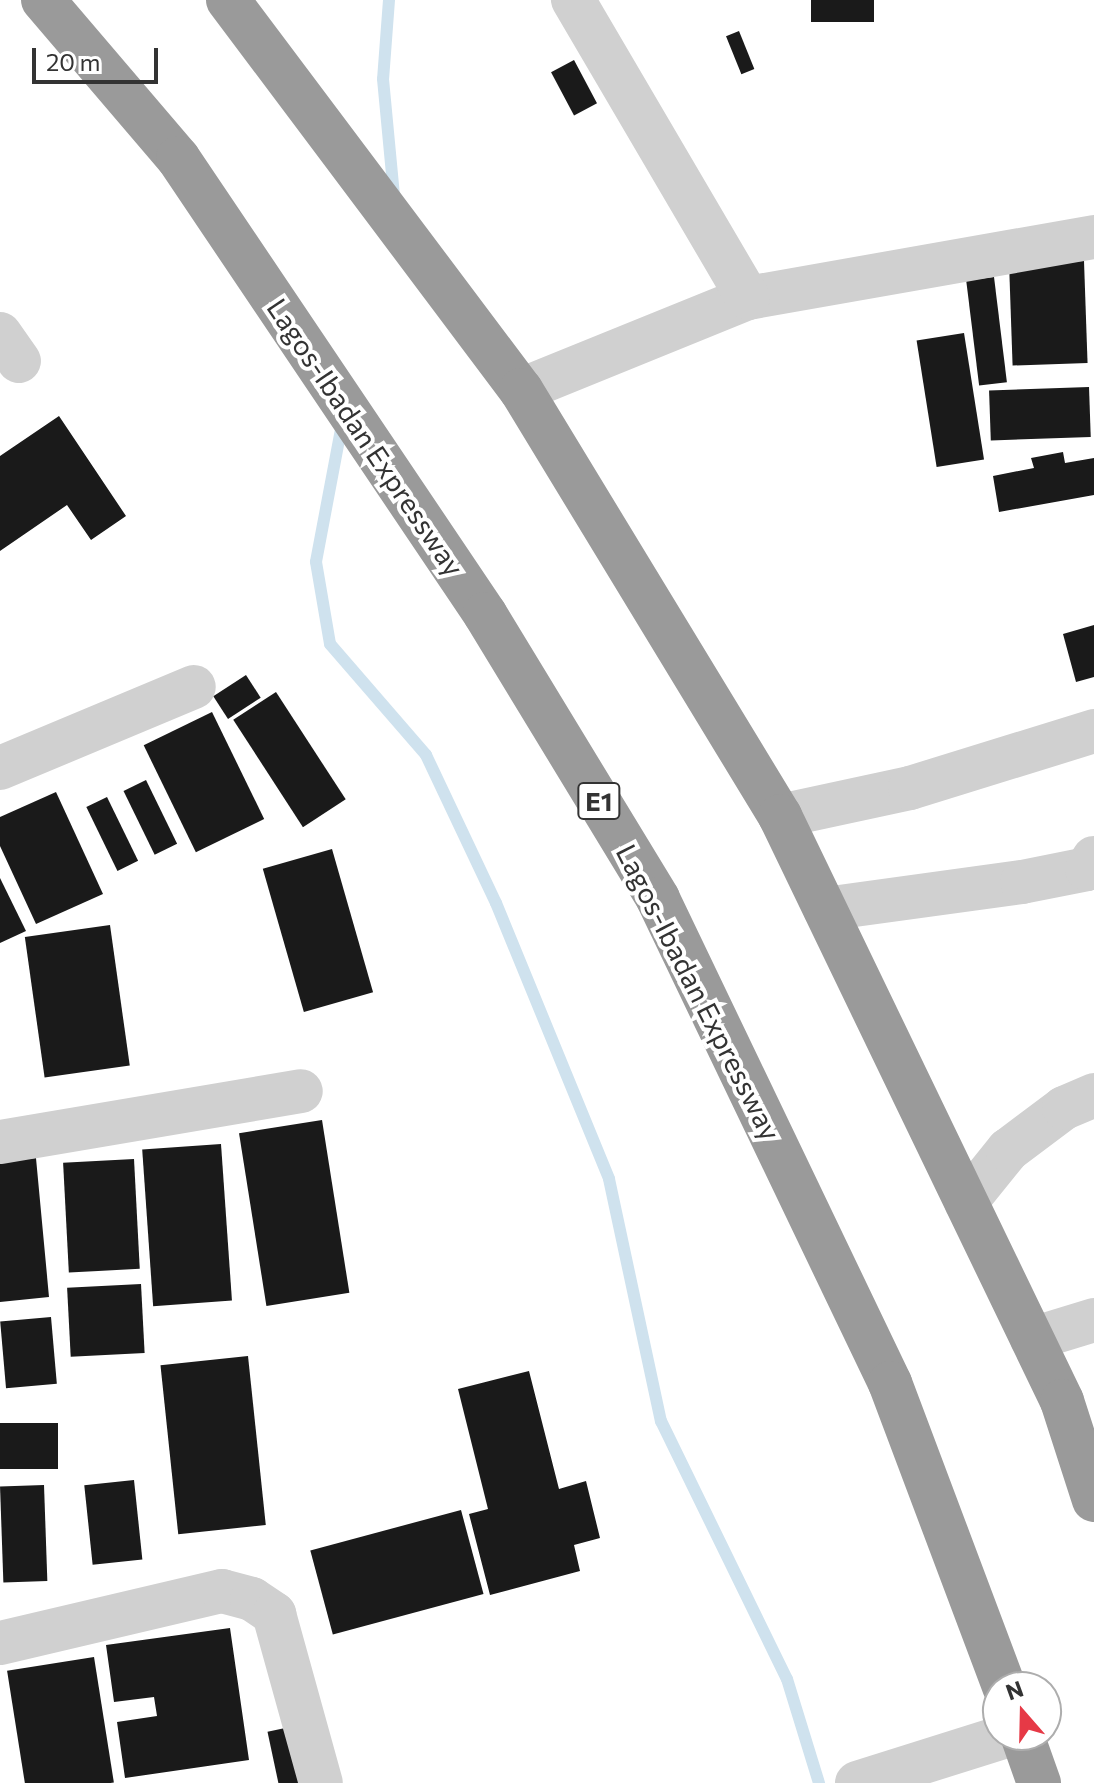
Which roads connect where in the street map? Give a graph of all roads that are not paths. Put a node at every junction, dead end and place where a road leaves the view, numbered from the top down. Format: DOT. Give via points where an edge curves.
graph roads {
  1 [pos="43,0"];
  2 [pos="228,0"];
  3 [pos="573,0"];
  4 [pos="1094,237"];
  5 [pos="748,298"];
  6 [pos="521,390"];
  7 [pos="194,687"];
  8 [pos="1094,731"];
  9 [pos="0,768"];
  10 [pos="780,816"];
  11 [pos="1092,871"];
  12 [pos="825,909"];
  13 [pos="301,1091"];
  14 [pos="1094,1095"];
  15 [pos="0,1142"];
  16 [pos="966,1202"];
  17 [pos="1094,1320"];
  18 [pos="1032,1339"];
  19 [pos="1094,1500"];
  20 [pos="0,1643"];
  21 [pos="998,1671"];
  22 [pos="982,1744"];
  23 [pos="1028,1751"];
  24 [pos="321,1783"];
  25 [pos="857,1783"];
  26 [pos="1039,1783"];
  1 -- 21 [label="highway, Lagos-Ibadan Expressway / E1" via="178,158 485,614 658,899 890,1383"];
  2 -- 6 [label="highway"];
  3 -- 5 [label="street"];
  4 -- 5 [label="street"];
  5 -- 6 [label="street"];
  6 -- 10 [label="highway"];
  7 -- 9 [label="street"];
  8 -- 10 [label="street" via="910,788"];
  10 -- 12 [label="highway"];
  11 -- 12 [label="street"];
  12 -- 16 [label="highway"];
  13 -- 15 [label="street"];
  14 -- 16 [label="street" via="1064,1108 1008,1150"];
  16 -- 18 [label="highway"];
  17 -- 18 [label="street"];
  18 -- 19 [label="highway" via="1062,1401"];
  20 -- 24 [label="street" via="222,1591 252,1599 274,1614"];
  22 -- 25 [label="street"];
  23 -- 26 [label="highway"];
}
